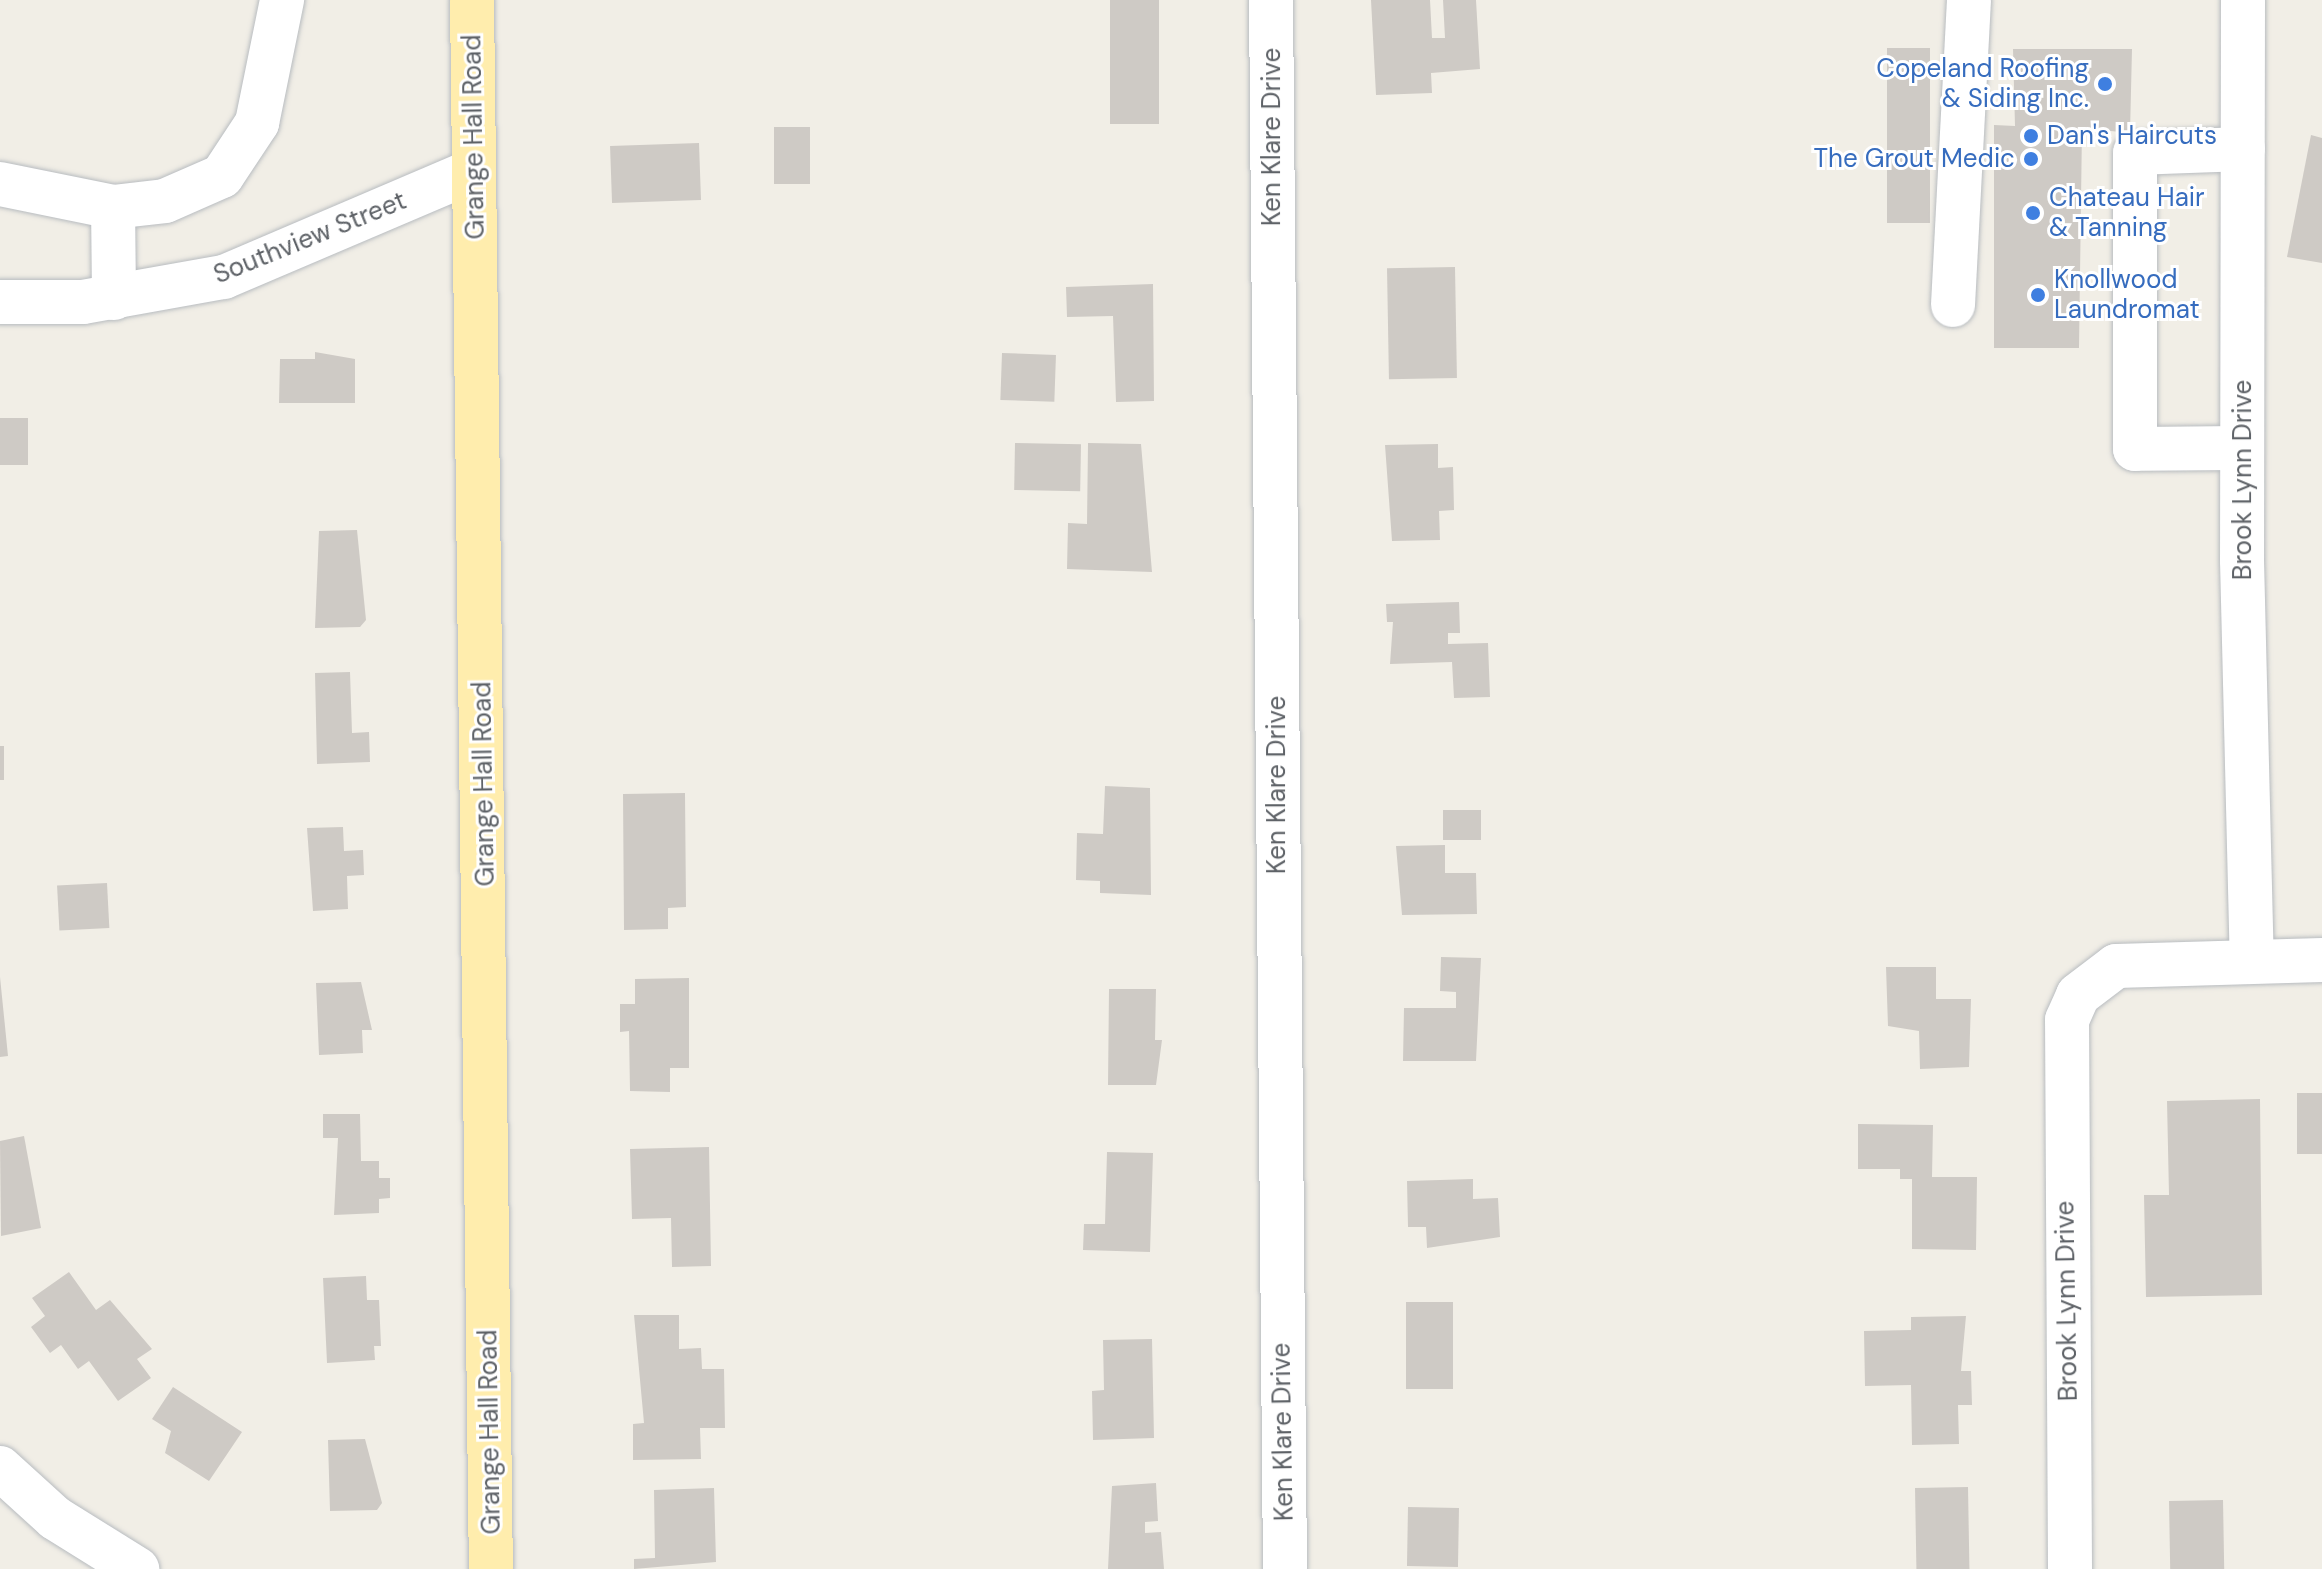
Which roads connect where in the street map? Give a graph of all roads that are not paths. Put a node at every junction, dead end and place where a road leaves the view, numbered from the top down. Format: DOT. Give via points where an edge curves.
graph roads {
  1 [pos="282,0"];
  2 [pos="472,0"];
  3 [pos="1271,0"];
  4 [pos="1969,0"];
  5 [pos="2243,0"];
  6 [pos="2243,149"];
  7 [pos="473,171"];
  8 [pos="0,184"];
  9 [pos="113,207"];
  10 [pos="114,298"];
  11 [pos="0,302"];
  12 [pos="1953,305"];
  13 [pos="2242,448"];
  14 [pos="2252,960"];
  15 [pos="2322,960"];
  16 [pos="0,1468"];
  17 [pos="137,1569"];
  18 [pos="491,1569"];
  19 [pos="1285,1569"];
  20 [pos="2070,1569"];
  1 -- 9 [label="street" via="257,123 222,176 165,201"];
  2 -- 7 [label="main road, Grange Hall Road"];
  3 -- 19 [label="street, Ken Klare Drive"];
  4 -- 12 [label="street"];
  5 -- 6 [label="street, Brook Lynn Drive"];
  6 -- 13 [label="street, Brook Lynn Drive"];
  6 -- 13 [label="street" via="2135,153 2135,449"];
  7 -- 10 [label="street, Southview Street" via="224,277"];
  7 -- 18 [label="main road, Grange Hall Road"];
  8 -- 9 [label="street"];
  9 -- 10 [label="street"];
  10 -- 11 [label="street, Southview Street"];
  13 -- 14 [label="street, Brook Lynn Drive"];
  14 -- 15 [label="street"];
  14 -- 20 [label="street, Brook Lynn Drive" via="2116,966 2078,995 2064,1033"];
  16 -- 17 [label="street" via="55,1518"];
}
